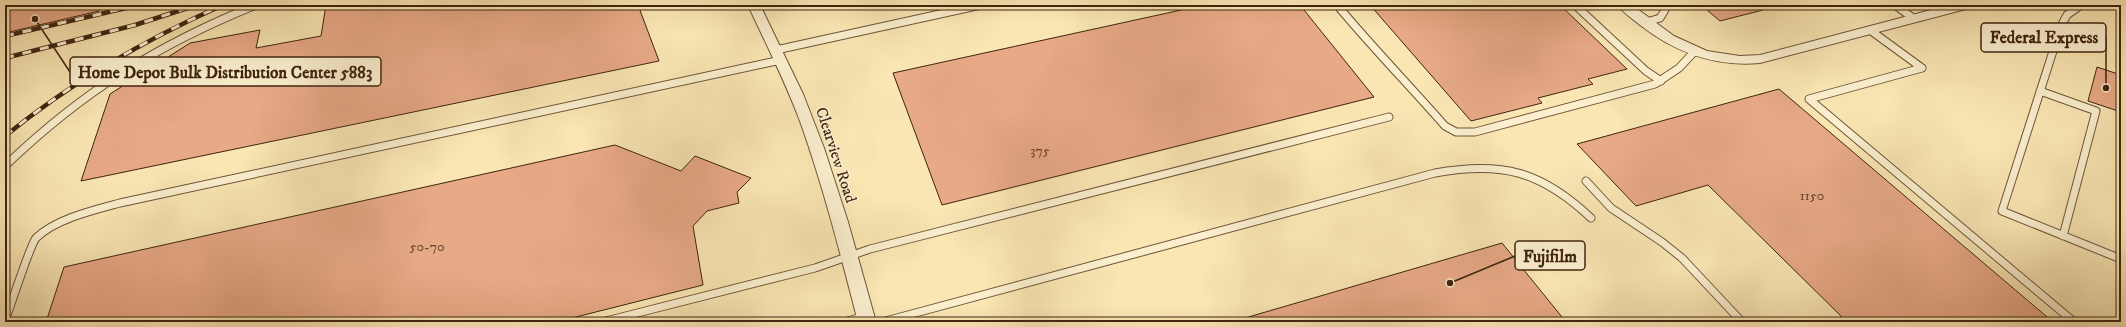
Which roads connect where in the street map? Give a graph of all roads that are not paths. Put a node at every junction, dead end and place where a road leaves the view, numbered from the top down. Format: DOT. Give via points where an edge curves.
graph roads {
  1 [pos="256,5"];
  2 [pos="754,5"];
  3 [pos="981,5"];
  4 [pos="1337,5"];
  5 [pos="1575,5"];
  6 [pos="1624,5"];
  7 [pos="1668,5"];
  8 [pos="1895,5"];
  9 [pos="2081,5"];
  10 [pos="1954,6"];
  11 [pos="1914,18"];
  12 [pos="1643,23"];
  13 [pos="1870,30"];
  14 [pos="1694,52"];
  15 [pos="778,55"];
  16 [pos="1661,81"];
  17 [pos="2040,91"];
  18 [pos="1389,117"];
  19 [pos="5,166"];
  20 [pos="1586,181"];
  21 [pos="1591,218"];
  22 [pos="2063,236"];
  23 [pos="848,256"];
  24 [pos="2121,259"];
  25 [pos="867,319"];
  26 [pos="5,320"];
  27 [pos="602,322"];
  28 [pos="844,322"];
  29 [pos="882,322"];
  30 [pos="1742,322"];
  31 [pos="2074,322"];
  1 -- 19 [label="lane" via="178,39 120,72 49,123"];
  2 -- 15 [label="street, Clearview Road"];
  3 -- 15 [label="lane" via="844,34"];
  4 -- 16 [label="lane" via="1440,122 1456,132 1475,132 1640,89"];
  5 -- 16 [label="lane" via="1641,66"];
  6 -- 12 [label="street"];
  7 -- 12 [label="lane" via="1660,18"];
  8 -- 11 [label="lane"];
  9 -- 17 [label="lane" via="2063,20"];
  10 -- 11 [label="street"];
  11 -- 13 [label="street"];
  12 -- 14 [label="street" via="1667,40"];
  13 -- 14 [label="street" via="1753,60 1723,59"];
  13 -- 31 [label="lane" via="1922,68 1809,99"];
  14 -- 16 [label="lane" via="1679,68"];
  15 -- 23 [label="street, Clearview Road" via="815,142"];
  15 -- 26 [label="lane" via="724,74 96,209 49,229 35,239"];
  17 -- 22 [label="lane" via="2096,111"];
  17 -- 22 [label="lane" via="2002,211"];
  18 -- 23 [label="lane" via="870,248"];
  20 -- 30 [label="lane" via="1611,208 1682,258"];
  21 -- 29 [label="lane" via="1563,193 1530,175 1492,167 1463,168 1435,173"];
  22 -- 24 [label="lane"];
  23 -- 25 [label="street, Clearview Road"];
  23 -- 27 [label="lane" via="815,268"];
  25 -- 28 [label="lane"];
}
